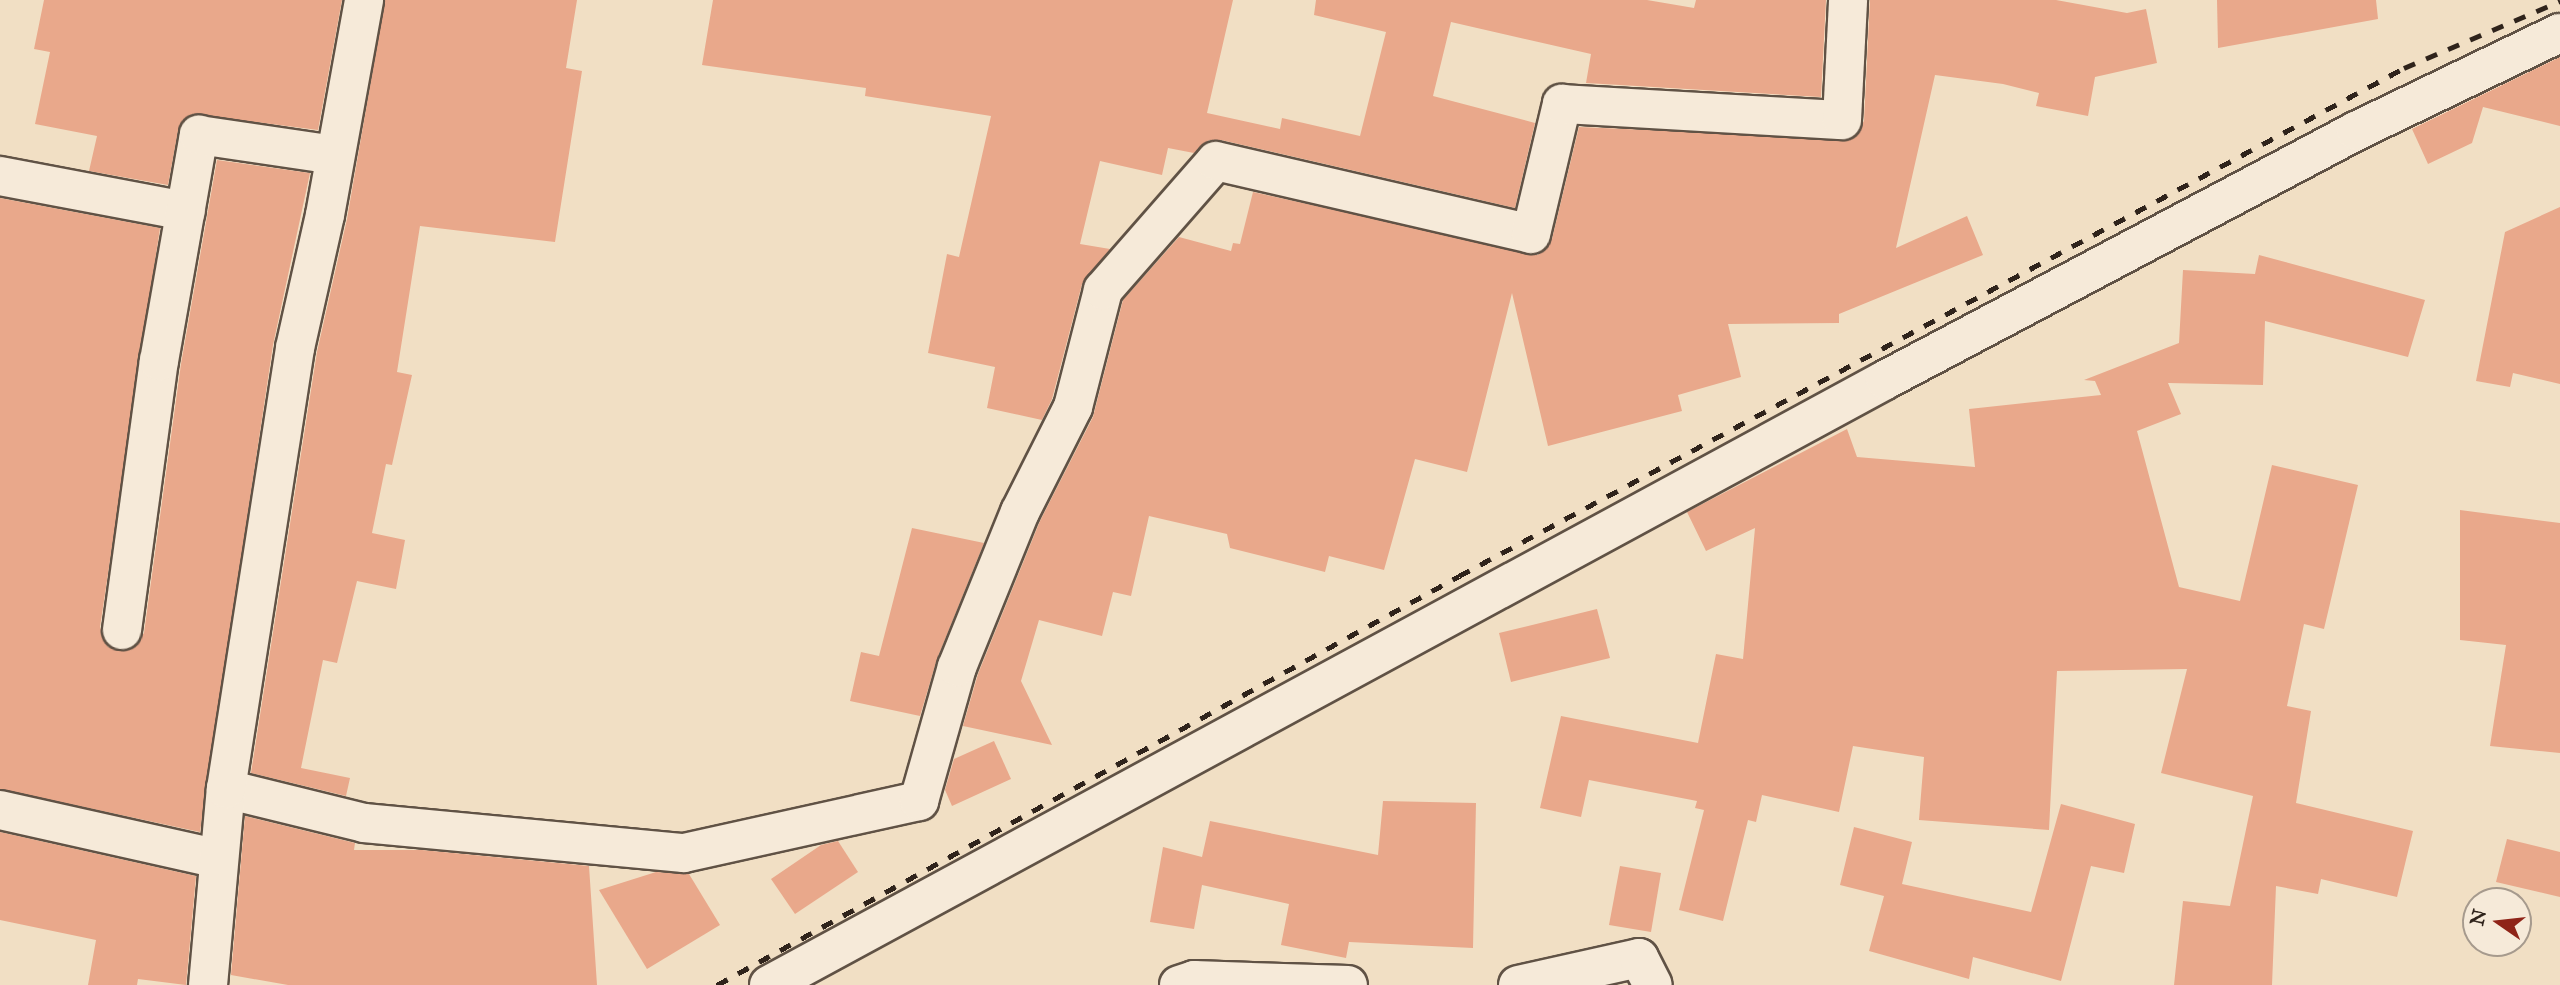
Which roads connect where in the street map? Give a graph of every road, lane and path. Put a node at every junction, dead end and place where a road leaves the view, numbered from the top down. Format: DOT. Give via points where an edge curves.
graph roads {
  1 [pos="364,0"];
  2 [pos="1848,0"];
  3 [pos="2560,33"];
  4 [pos="335,155"];
  5 [pos="0,176"];
  6 [pos="186,211"];
  7 [pos="122,630"];
  8 [pos="226,789"];
  9 [pos="0,810"];
  10 [pos="219,859"];
  11 [pos="208,985"];
  12 [pos="769,985"];
  13 [pos="1179,985"];
  14 [pos="1348,985"];
  15 [pos="1518,985"];
  16 [pos="1653,985"];
  1 -- 4 [label="street"];
  2 -- 8 [label="street" via="1842,120 1562,104 1531,234 1216,161 1103,290 1073,407 1020,512 957,667 919,800 684,853 364,823"];
  3 -- 12 [label="street" via="2356,131 1897,373"];
  4 -- 6 [label="street" via="199,135"];
  4 -- 8 [label="street" via="295,348"];
  5 -- 6 [label="street"];
  6 -- 7 [label="street" via="159,361"];
  8 -- 10 [label="street"];
  9 -- 10 [label="street"];
  10 -- 11 [label="street"];
  13 -- 14 [label="street" via="1194,980"];
  15 -- 16 [label="street" via="1639,958"];
}
